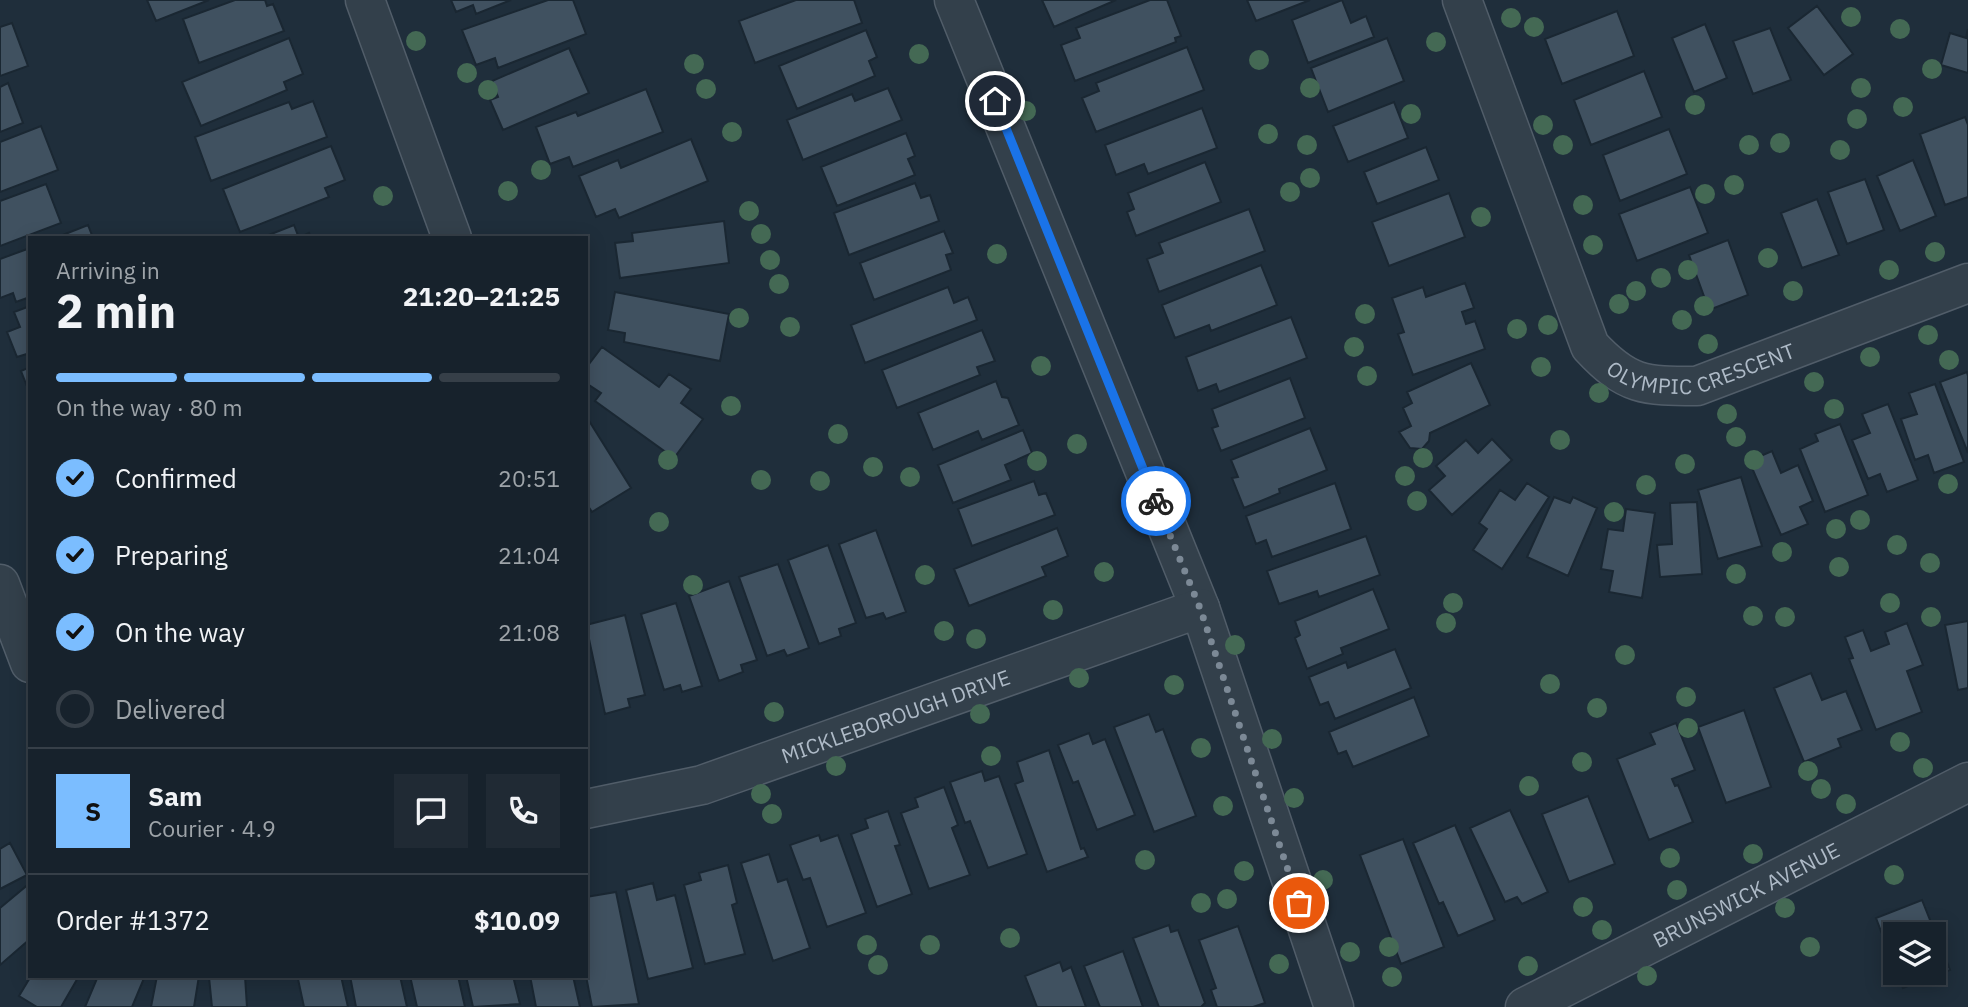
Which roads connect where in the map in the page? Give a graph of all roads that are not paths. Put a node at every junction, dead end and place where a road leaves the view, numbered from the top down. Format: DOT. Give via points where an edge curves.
graph roads {
  1 [pos="365,0"];
  2 [pos="954,0"];
  3 [pos="1462,0"];
  4 [pos="451,236"];
  5 [pos="1968,284"];
  6 [pos="0,584"];
  7 [pos="1200,608"];
  8 [pos="28,658"];
  9 [pos="1968,782"];
  10 [pos="588,809"];
  11 [pos="1334,1007"];
  12 [pos="1525,1007"];
  1 -- 4 [label="street"];
  2 -- 7 [label="street"];
  3 -- 5 [label="street, OLYMPIC CRESCENT" via="1590,346 1614,372 1654,386 1697,386"];
  6 -- 8 [label="street"];
  7 -- 10 [label="street, MICKLEBOROUGH DRIVE" via="702,785"];
  7 -- 11 [label="street"];
  9 -- 12 [label="street, BRUNSWICK AVENUE"];
}
